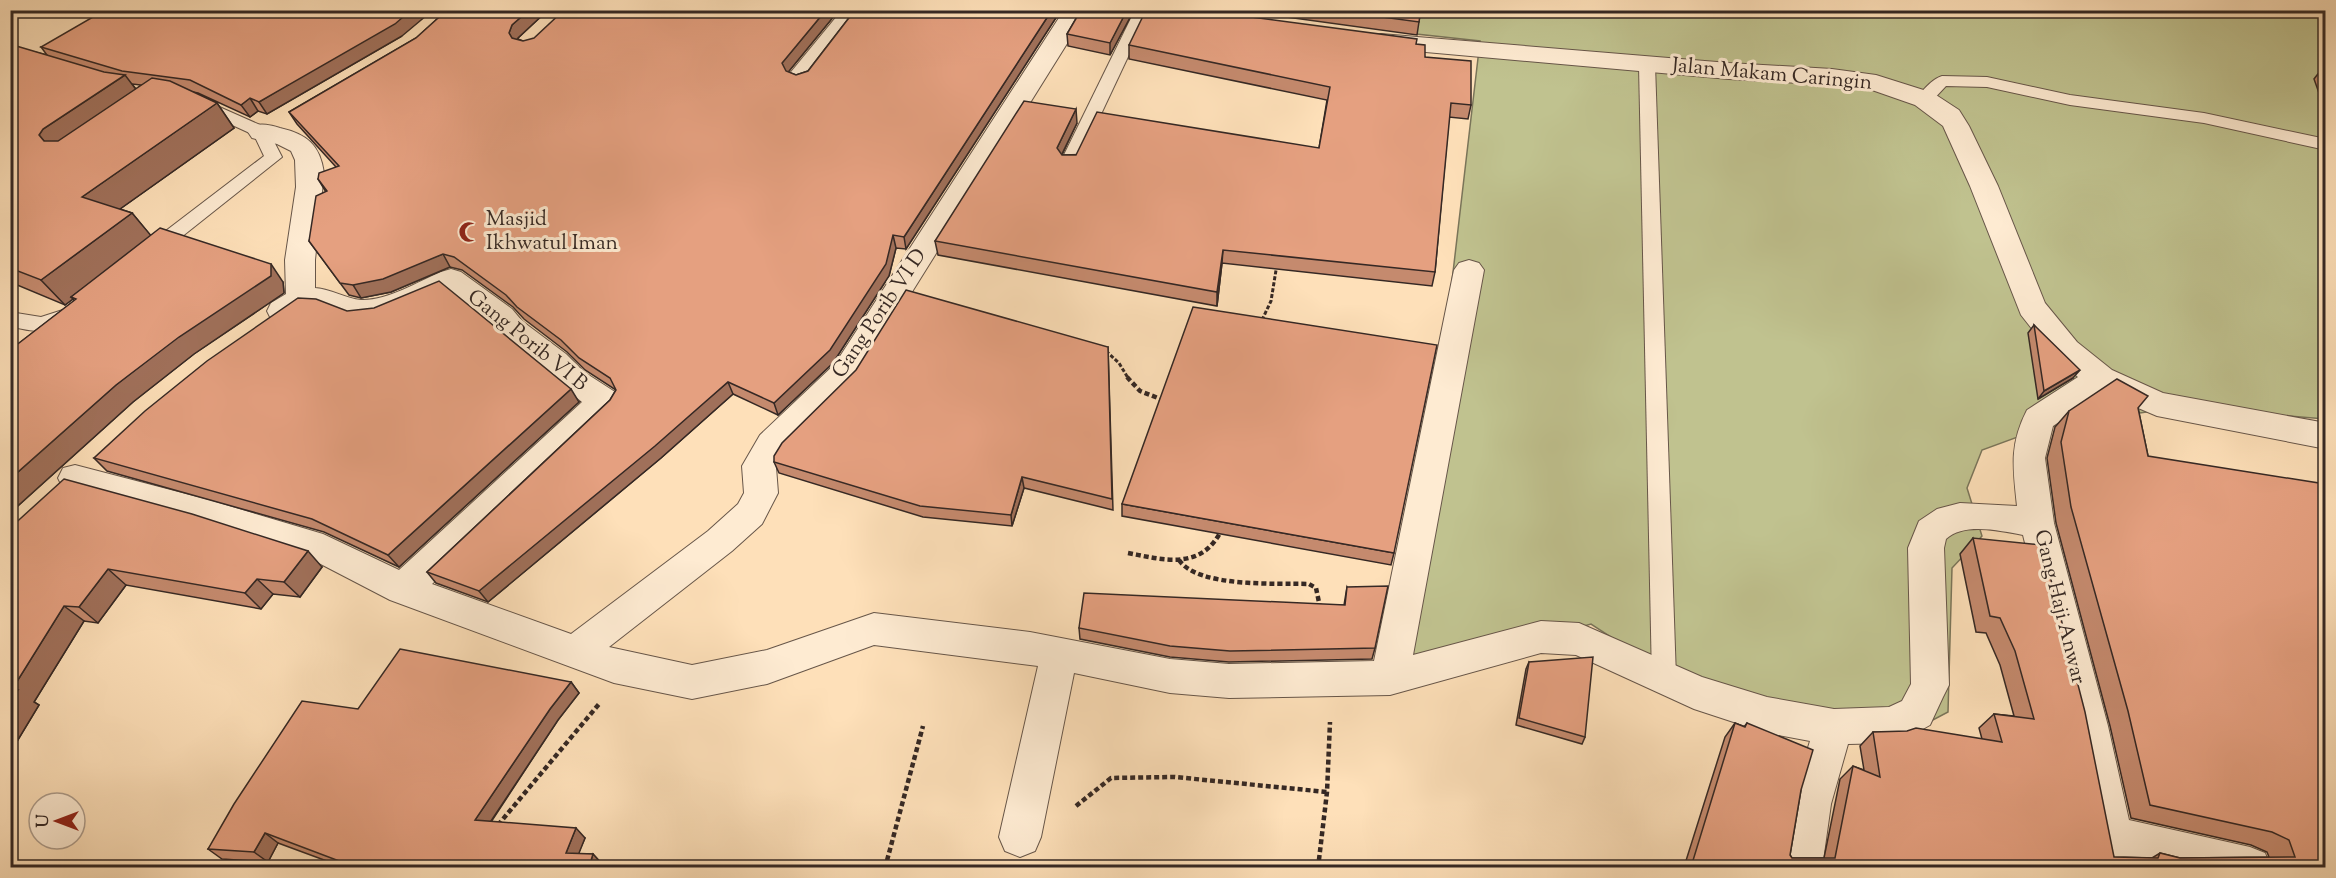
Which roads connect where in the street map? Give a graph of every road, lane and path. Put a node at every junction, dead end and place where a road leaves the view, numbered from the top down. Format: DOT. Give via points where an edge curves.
graph roads {
  1 [pos="855,10"];
  2 [pos="1076,10"];
  3 [pos="1154,11"];
  4 [pos="1358,38"];
  5 [pos="1647,65"];
  6 [pos="800,77"];
  7 [pos="183,98"];
  8 [pos="1924,99"];
  9 [pos="291,114"];
  10 [pos="261,132"];
  11 [pos="2325,145"];
  12 [pos="1070,163"];
  13 [pos="142,258"];
  14 [pos="1278,259"];
  15 [pos="1468,270"];
  16 [pos="301,298"];
  17 [pos="87,302"];
  18 [pos="10,319"];
  19 [pos="263,324"];
  20 [pos="1257,326"];
  21 [pos="1100,347"];
  22 [pos="2101,378"];
  23 [pos="1172,402"];
  24 [pos="2325,436"];
  25 [pos="101,454"];
  26 [pos="1224,522"];
  27 [pos="2037,524"];
  28 [pos="1128,553"];
  29 [pos="1179,560"];
  30 [pos="403,589"];
  31 [pos="1320,609"];
  32 [pos="575,652"];
  33 [pos="1059,655"];
  34 [pos="627,670"];
  35 [pos="1390,678"];
  36 [pos="1664,678"];
  37 [pos="1330,680"];
  38 [pos="923,726"];
  39 [pos="1834,727"];
  40 [pos="1328,792"];
  41 [pos="1072,813"];
  42 [pos="494,830"];
  43 [pos="1020,837"];
  44 [pos="2114,852"];
  45 [pos="885,867"];
  46 [pos="1318,867"];
  47 [pos="1802,867"];
  48 [pos="2250,867"];
  1 -- 6 [label="street"];
  2 -- 32 [label="street, Gang Porib VI D" via="846,372 772,444 759,466 761,493 750,514"];
  3 -- 12 [label="lane"];
  4 -- 5 [label="street, Jalan Makam Caringin"];
  5 -- 8 [label="street, Jalan Makam Caringin" via="1843,78 1876,83"];
  5 -- 36 [label="lane"];
  7 -- 10 [label="lane"];
  8 -- 11 [label="lane" via="1942,81 1987,82 2070,100 2204,118"];
  8 -- 22 [label="street, Jalan Makam Caringin" via="1950,116 1956,126 2032,307 2066,350"];
  9 -- 10 [label="street"];
  10 -- 13 [label="lane" via="273,157"];
  10 -- 16 [label="street" via="294,141 305,149 307,157 311,187 300,259"];
  14 -- 20 [label="path" via="1271,301"];
  15 -- 35 [label="street"];
  16 -- 19 [label="street"];
  16 -- 30 [label="street, Gang Porib VI B" via="329,300 357,311 383,308 452,279 573,380 604,401"];
  17 -- 18 [label="lane" via="59,323 27,325"];
  21 -- 23 [label="path" via="1112,354 1136,388 1151,398"];
  22 -- 24 [label="street, Jalan Makam Caringin" via="2157,404"];
  22 -- 27 [label="street, Gang Haji Anwar" via="2039,419 2028,458"];
  25 -- 30 [label="street" via="63,490 209,514 323,549"];
  26 -- 29 [label="path" via="1212,545"];
  27 -- 39 [label="street" via="1997,516 1965,517 1939,524 1929,534 1929,685 1916,713 1893,725"];
  27 -- 44 [label="street, Gang Haji Anwar" via="2089,726"];
  28 -- 29 [label="path" via="1163,561"];
  29 -- 31 [label="path" via="1185,570 1226,581 1310,584 1316,588"];
  30 -- 32 [label="street"];
  32 -- 34 [label="street"];
  33 -- 34 [label="street" via="874,629 767,667 726,677 692,682"];
  33 -- 37 [label="street" via="1170,676 1229,681"];
  33 -- 43 [label="street"];
  34 -- 42 [label="path"];
  35 -- 36 [label="street" via="1540,637 1557,637 1579,639"];
  35 -- 37 [label="street"];
  36 -- 39 [label="street" via="1694,692 1767,715"];
  37 -- 40 [label="path"];
  38 -- 45 [label="path"];
  39 -- 47 [label="street" via="1811,804"];
  40 -- 41 [label="path" via="1175,777 1111,778"];
  40 -- 46 [label="path"];
  44 -- 48 [label="street"];
}
